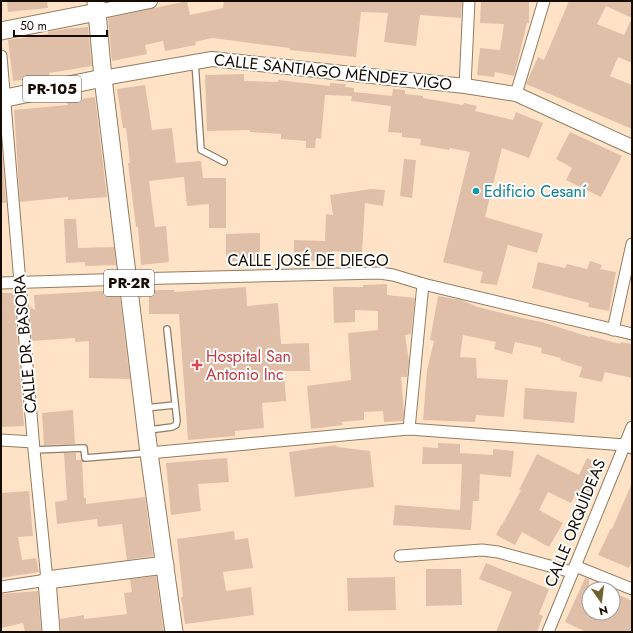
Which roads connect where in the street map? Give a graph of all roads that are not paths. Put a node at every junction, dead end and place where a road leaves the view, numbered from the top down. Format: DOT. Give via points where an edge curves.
graph roads {
  1 [pos="150,1"];
  2 [pos="469,1"];
  3 [pos="544,1"];
  4 [pos="96,6"];
  5 [pos="1,32"];
  6 [pos="1,56"];
  7 [pos="195,61"];
  8 [pos="103,78"];
  9 [pos="464,86"];
  10 [pos="516,94"];
  11 [pos="3,99"];
  12 [pos="632,147"];
  13 [pos="224,162"];
  14 [pos="632,244"];
  15 [pos="129,279"];
  16 [pos="1,283"];
  17 [pos="19,283"];
  18 [pos="423,284"];
  19 [pos="167,330"];
  20 [pos="613,330"];
  21 [pos="632,334"];
  22 [pos="175,405"];
  23 [pos="144,408"];
  24 [pos="632,427"];
  25 [pos="409,429"];
  26 [pos="147,430"];
  27 [pos="1,440"];
  28 [pos="33,446"];
  29 [pos="628,446"];
  30 [pos="150,453"];
  31 [pos="400,556"];
  32 [pos="165,565"];
  33 [pos="573,569"];
  34 [pos="47,580"];
  35 [pos="1,587"];
  36 [pos="632,590"];
  37 [pos="51,632"];
  38 [pos="174,632"];
  39 [pos="548,632"];
  1 -- 4 [label="street"];
  2 -- 9 [label="street"];
  3 -- 10 [label="street"];
  4 -- 5 [label="main road"];
  4 -- 8 [label="main road, PR-2R"];
  6 -- 11 [label="street, CALLE DR. BASORA"];
  7 -- 8 [label="street, CALLE SANTIAGO MÉNDEZ VIGO"];
  7 -- 9 [label="street, CALLE SANTIAGO MÉNDEZ VIGO" via="212,59"];
  7 -- 13 [label="lane" via="201,150"];
  8 -- 11 [label="main road, CALLE SANTIAGO MÉNDEZ VIGO / PR-105"];
  8 -- 15 [label="main road, PR-2R"];
  9 -- 10 [label="street, CALLE SANTIAGO MÉNDEZ VIGO"];
  10 -- 12 [label="street, CALLE SANTIAGO MÉNDEZ VIGO"];
  11 -- 17 [label="street, CALLE DR. BASORA"];
  14 -- 20 [label="street"];
  15 -- 17 [label="street, CALLE JOSÉ DE DIEGO"];
  15 -- 18 [label="street, CALLE JOSÉ DE DIEGO" via="362,273 393,275"];
  15 -- 23 [label="main road, PR-2R"];
  16 -- 17 [label="street, CALLE JOSÉ DE DIEGO"];
  17 -- 28 [label="street, CALLE DR. BASORA"];
  18 -- 20 [label="street, CALLE JOSÉ DE DIEGO"];
  18 -- 25 [label="street"];
  19 -- 22 [label="lane"];
  20 -- 21 [label="street, CALLE JOSÉ DE DIEGO"];
  22 -- 23 [label="lane"];
  22 -- 26 [label="lane" via="176,424 172,427"];
  23 -- 26 [label="main road, PR-2R"];
  24 -- 29 [label="street, CALLE ORQUÍDEAS"];
  25 -- 29 [label="street"];
  25 -- 30 [label="street"];
  26 -- 30 [label="main road, PR-2R"];
  27 -- 28 [label="street"];
  28 -- 30 [label="lane" via="84,448 85,458"];
  28 -- 34 [label="street, CALLE DR. BASORA"];
  29 -- 33 [label="street, CALLE ORQUÍDEAS"];
  30 -- 32 [label="main road, PR-2R"];
  31 -- 33 [label="street" via="482,550"];
  32 -- 34 [label="main road"];
  32 -- 38 [label="main road, PR-2R"];
  33 -- 36 [label="street"];
  33 -- 39 [label="street, CALLE ORQUÍDEAS"];
  34 -- 35 [label="street"];
  34 -- 37 [label="main road, CALLE DR. BASORA"];
}
